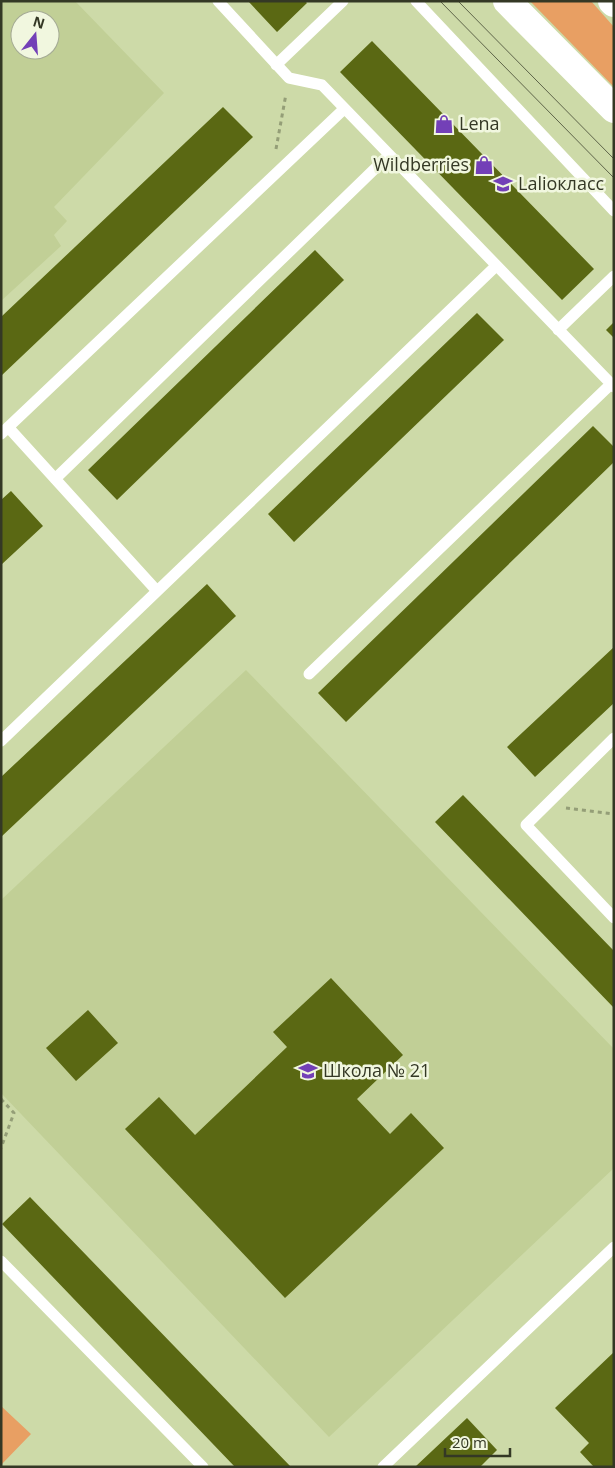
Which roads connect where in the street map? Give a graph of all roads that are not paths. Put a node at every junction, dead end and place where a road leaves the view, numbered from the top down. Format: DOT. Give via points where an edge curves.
graph roads {
  1 [pos="218,1"];
  2 [pos="342,1"];
  3 [pos="416,1"];
  4 [pos="508,1"];
  5 [pos="276,65"];
  6 [pos="344,108"];
  7 [pos="614,109"];
  8 [pos="389,155"];
  9 [pos="614,211"];
  10 [pos="496,266"];
  11 [pos="614,276"];
  12 [pos="558,330"];
  13 [pos="612,385"];
  14 [pos="4,430"];
  15 [pos="55,479"];
  16 [pos="158,591"];
  17 [pos="308,674"];
  18 [pos="614,738"];
  19 [pos="1,741"];
  20 [pos="614,918"];
  21 [pos="614,1247"];
  22 [pos="1,1261"];
  23 [pos="203,1467"];
  24 [pos="383,1467"];
  1 -- 5 [label="lane"];
  2 -- 5 [label="lane"];
  3 -- 9 [label="lane"];
  4 -- 7 [label="main road"];
  5 -- 6 [label="lane" via="289,78 322,86"];
  6 -- 8 [label="lane"];
  6 -- 14 [label="lane"];
  8 -- 10 [label="lane"];
  8 -- 15 [label="lane"];
  10 -- 12 [label="lane"];
  10 -- 16 [label="lane"];
  11 -- 12 [label="lane"];
  12 -- 13 [label="lane"];
  13 -- 17 [label="lane"];
  14 -- 15 [label="lane"];
  15 -- 16 [label="lane"];
  16 -- 19 [label="lane"];
  18 -- 20 [label="lane" via="526,825"];
  21 -- 24 [label="lane"];
  22 -- 23 [label="lane"];
}
